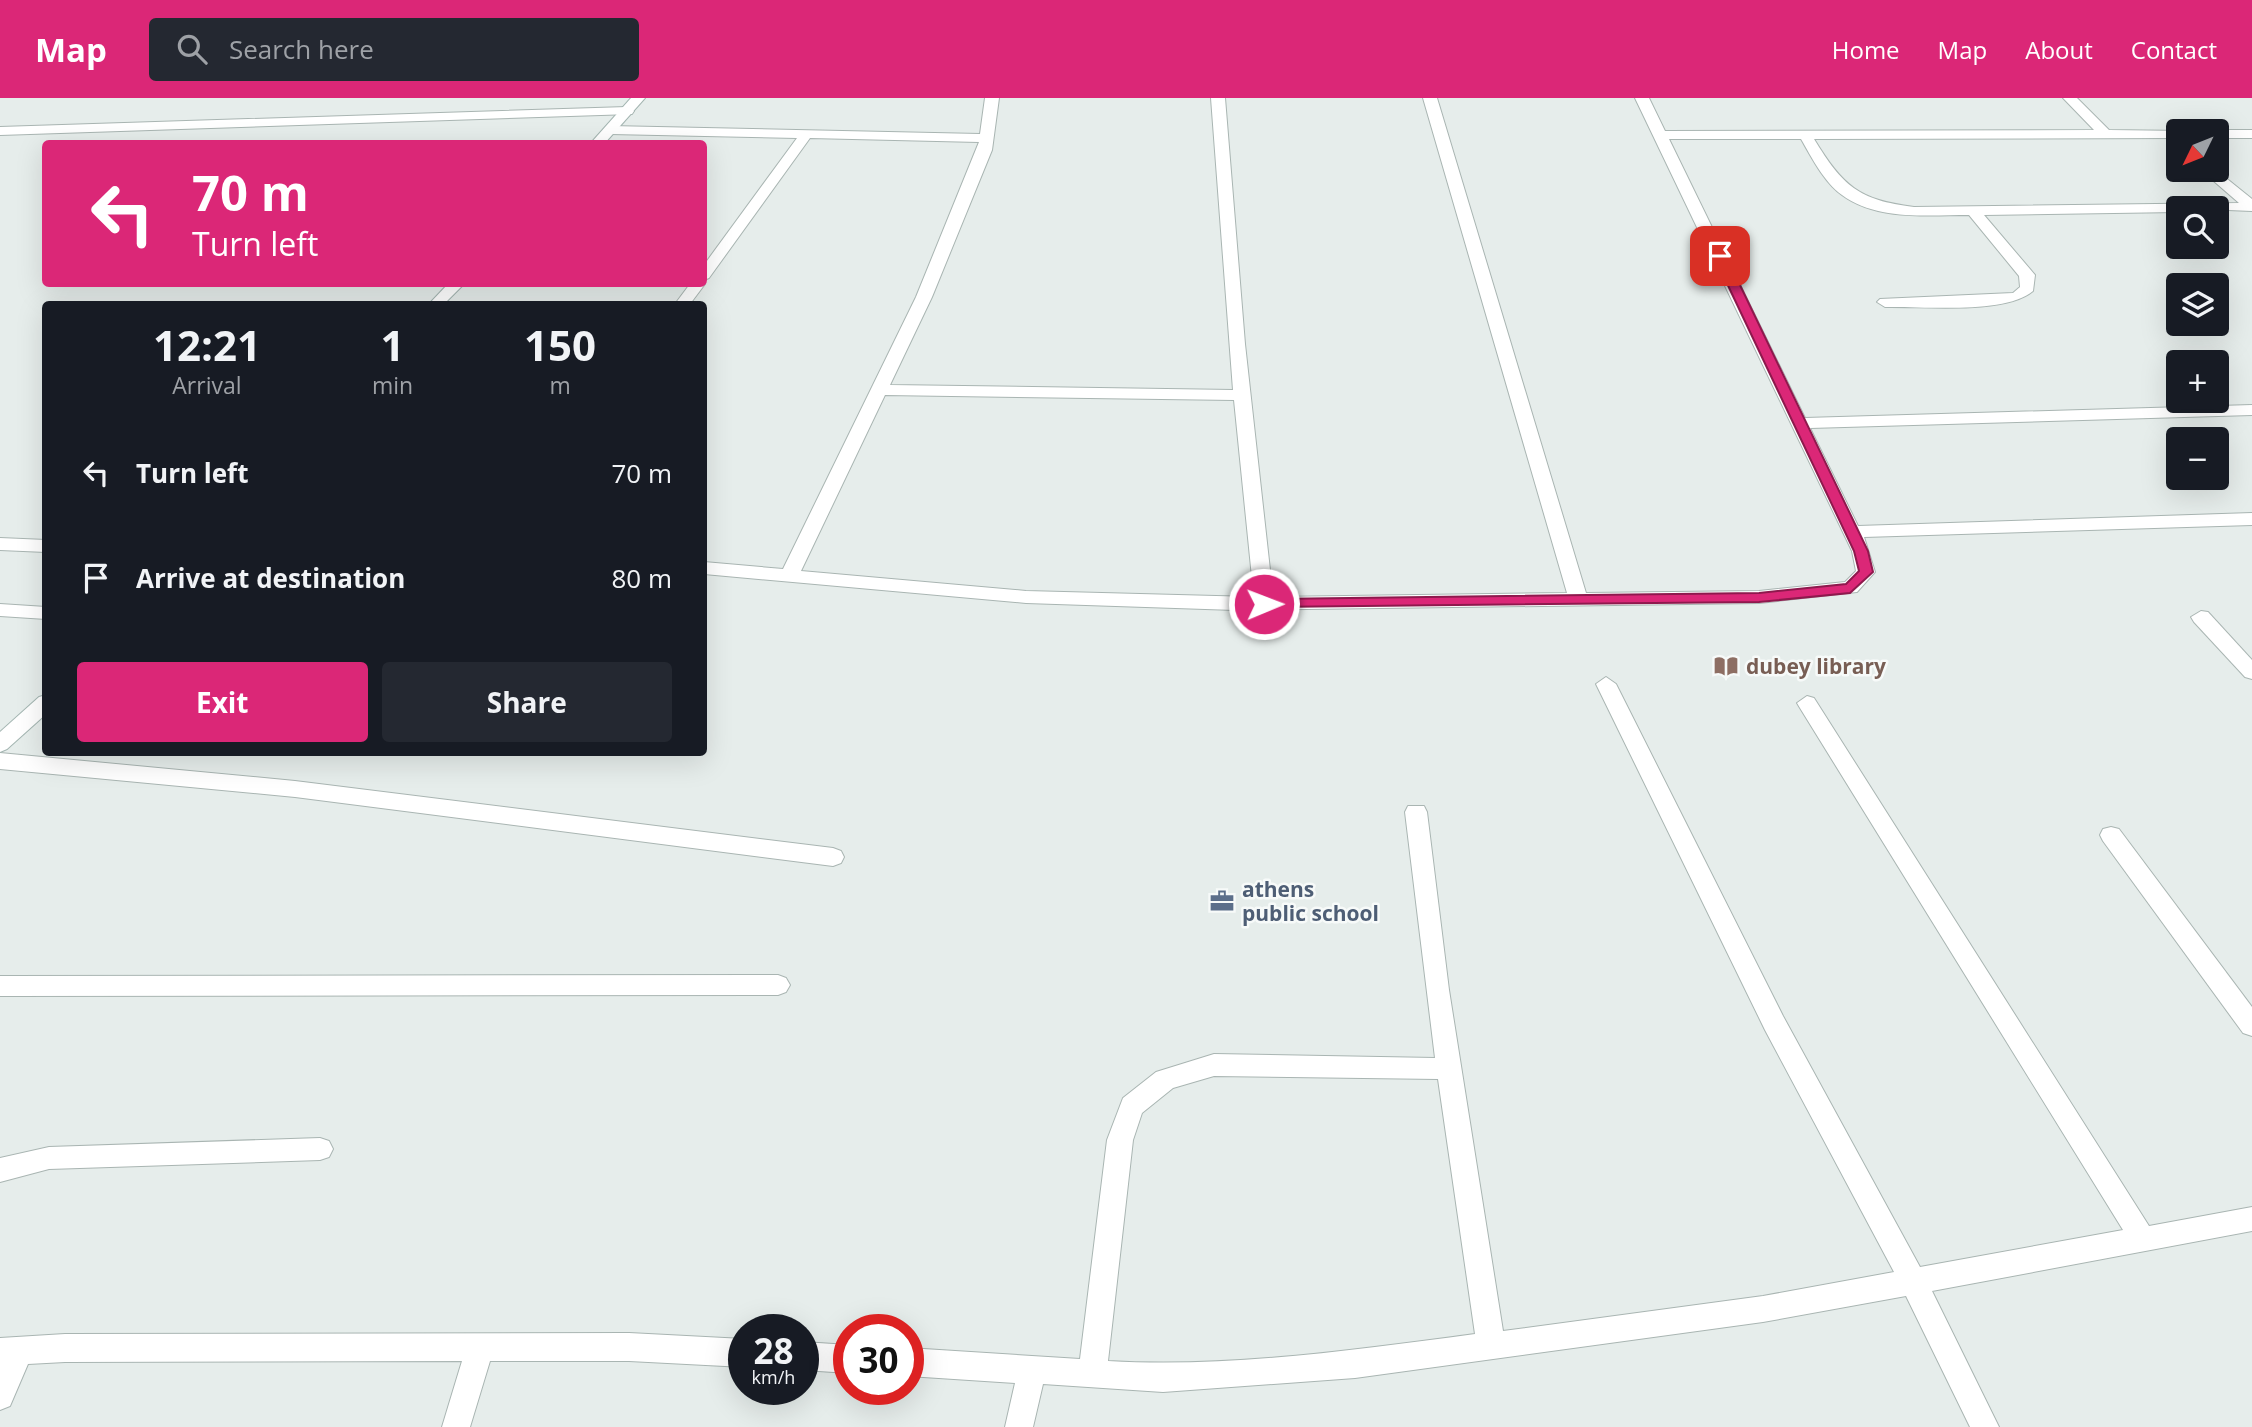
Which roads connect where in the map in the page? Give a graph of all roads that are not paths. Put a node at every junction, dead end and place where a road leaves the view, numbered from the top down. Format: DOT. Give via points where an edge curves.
graph roads {
  1 [pos="638,98"];
  2 [pos="992,98"];
  3 [pos="1218,98"];
  4 [pos="1430,98"];
  5 [pos="1642,98"];
  6 [pos="2070,98"];
  7 [pos="628,111"];
  8 [pos="610,130"];
  9 [pos="0,131"];
  10 [pos="2105,134"];
  11 [pos="2166,134"];
  12 [pos="2230,134"];
  13 [pos="2252,134"];
  14 [pos="806,135"];
  15 [pos="1660,135"];
  16 [pos="1805,135"];
  17 [pos="986,138"];
  18 [pos="600,140"];
  19 [pos="2223,182"];
  20 [pos="2252,206"];
  21 [pos="1973,210"];
  22 [pos="707,271"];
  23 [pos="453,287"];
  24 [pos="439,301"];
  25 [pos="1885,302"];
  26 [pos="879,390"];
  27 [pos="1243,395"];
  28 [pos="2252,410"];
  29 [pos="1800,423"];
  30 [pos="2252,519"];
  31 [pos="1852,532"];
  32 [pos="0,544"];
  33 [pos="42,546"];
  34 [pos="707,568"];
  35 [pos="789,577"];
  36 [pos="1580,600"];
  37 [pos="1264,604"];
  38 [pos="0,610"];
  39 [pos="42,613"];
  40 [pos="2201,617"];
  41 [pos="2252,672"];
  42 [pos="1606,684"];
  43 [pos="1807,702"];
  44 [pos="42,706"];
  45 [pos="0,744"];
  46 [pos="0,761"];
  47 [pos="1416,811"];
  48 [pos="2111,835"];
  49 [pos="833,857"];
  50 [pos="778,985"];
  51 [pos="0,986"];
  52 [pos="2252,1026"];
  53 [pos="1448,1069"];
  54 [pos="320,1149"];
  55 [pos="0,1170"];
  56 [pos="2252,1219"];
  57 [pos="2143,1239"];
  58 [pos="1913,1281"];
  59 [pos="1491,1346"];
  60 [pos="480,1347"];
  61 [pos="10,1351"];
  62 [pos="728,1352"];
  63 [pos="924,1363"];
  64 [pos="1031,1368"];
  65 [pos="1092,1373"];
  66 [pos="0,1396"];
  67 [pos="456,1427"];
  68 [pos="1019,1427"];
  69 [pos="1985,1427"];
  1 -- 7 [label="street"];
  2 -- 17 [label="street"];
  3 -- 27 [label="street"];
  4 -- 36 [label="street"];
  5 -- 15 [label="street"];
  6 -- 10 [label="street"];
  7 -- 8 [label="street"];
  7 -- 9 [label="street"];
  8 -- 14 [label="street"];
  8 -- 18 [label="street"];
  10 -- 11 [label="street"];
  10 -- 16 [label="street"];
  12 -- 13 [label="street"];
  14 -- 17 [label="street"];
  14 -- 22 [label="street"];
  15 -- 16 [label="street"];
  15 -- 29 [label="street"];
  16 -- 21 [label="street" via="1836,186 1852,198 1914,212"];
  17 -- 26 [label="street" via="924,297"];
  19 -- 20 [label="street"];
  20 -- 21 [label="street"];
  21 -- 25 [label="street" via="2027,275 2028,288 2017,297 1993,300"];
  23 -- 24 [label="street"];
  26 -- 27 [label="street"];
  26 -- 35 [label="street"];
  27 -- 37 [label="street"];
  28 -- 29 [label="street"];
  29 -- 31 [label="street"];
  30 -- 31 [label="street"];
  31 -- 36 [label="street" via="1866,572 1850,588 1759,597"];
  32 -- 33 [label="street"];
  34 -- 35 [label="street"];
  35 -- 37 [label="street" via="1026,597"];
  36 -- 37 [label="street"];
  38 -- 39 [label="street"];
  40 -- 41 [label="street"];
  42 -- 58 [label="street" via="1774,1023"];
  43 -- 57 [label="street"];
  44 -- 45 [label="street"];
  46 -- 49 [label="street" via="295,789"];
  47 -- 53 [label="street"];
  48 -- 52 [label="street"];
  50 -- 51 [label="street"];
  53 -- 59 [label="street"];
  53 -- 65 [label="street" via="1214,1065 1165,1080 1132,1106 1120,1140"];
  54 -- 55 [label="street" via="49,1158"];
  56 -- 57 [label="street"];
  57 -- 58 [label="street"];
  58 -- 59 [label="street" via="1763,1309"];
  58 -- 69 [label="street"];
  59 -- 65 [label="street" via="1355,1364 1163,1378"];
  60 -- 61 [label="street"];
  60 -- 62 [label="street"];
  60 -- 67 [label="street"];
  61 -- 66 [label="street"];
  63 -- 64 [label="street"];
  64 -- 65 [label="street"];
  64 -- 68 [label="street"];
}
